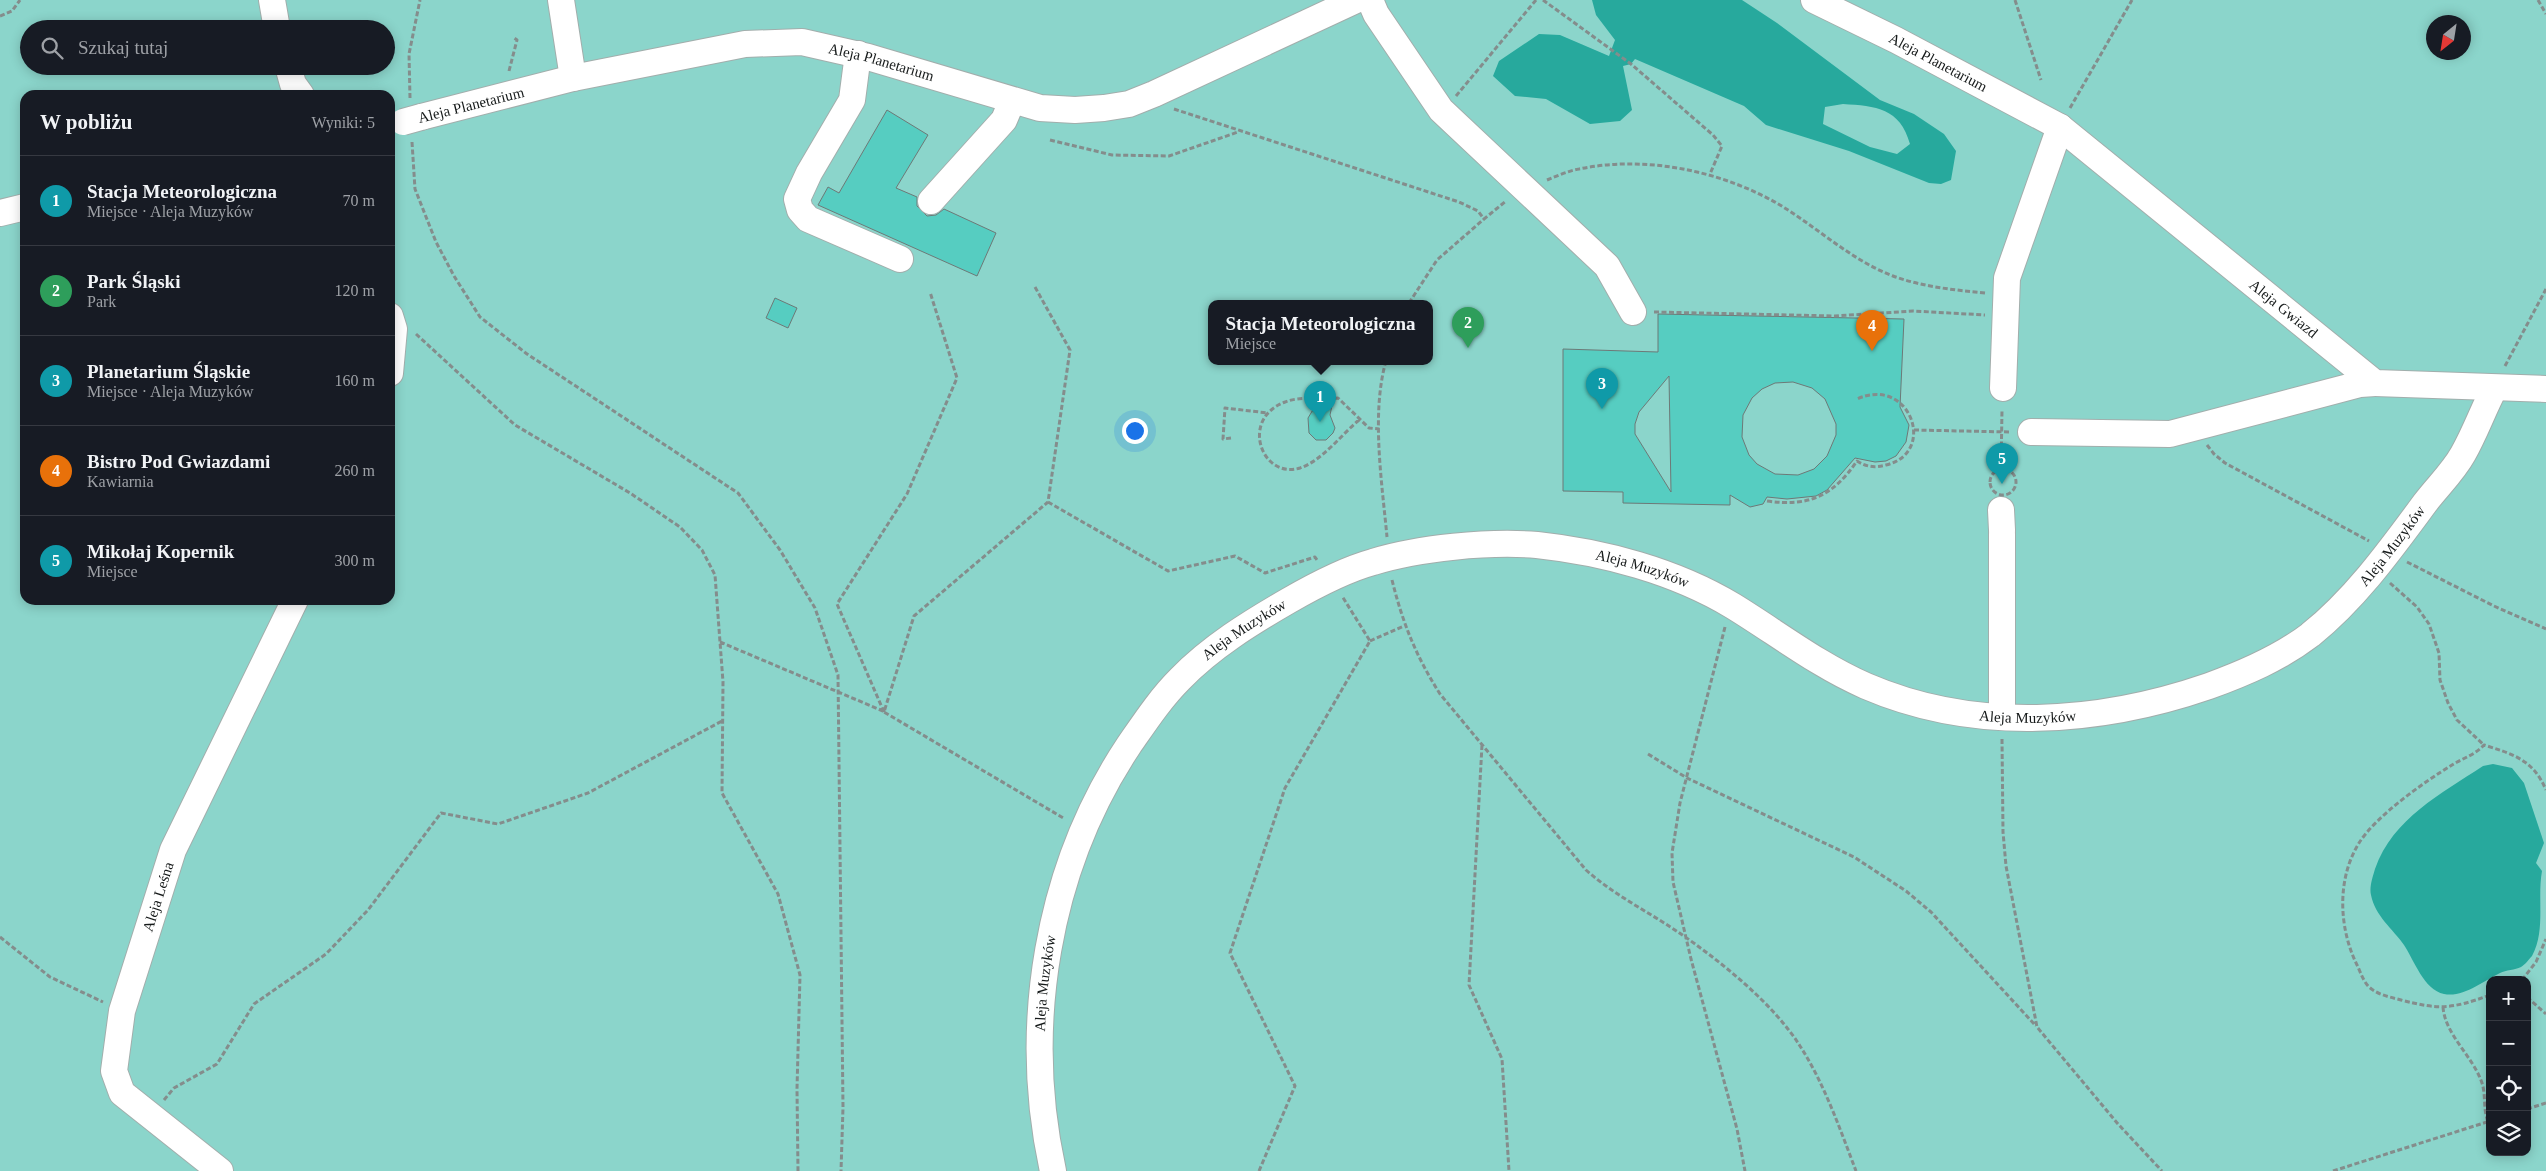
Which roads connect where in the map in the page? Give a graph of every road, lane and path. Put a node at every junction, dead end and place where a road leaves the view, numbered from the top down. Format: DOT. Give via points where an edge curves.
graph roads {
  1 [pos="20,0"];
  2 [pos="272,0"];
  3 [pos="420,0"];
  4 [pos="561,0"];
  5 [pos="1356,0"];
  6 [pos="1370,0"];
  7 [pos="1536,0"];
  8 [pos="1543,0"];
  9 [pos="1814,0"];
  10 [pos="2015,0"];
  11 [pos="2132,0"];
  12 [pos="2538,0"];
  13 [pos="2546,14"];
  14 [pos="0,16"];
  15 [pos="275,20"];
  16 [pos="513,37"];
  17 [pos="858,54"];
  18 [pos="290,75"];
  19 [pos="573,78"];
  20 [pos="2041,80"];
  21 [pos="297,90"];
  22 [pos="1154,94"];
  23 [pos="506,97"];
  24 [pos="1012,101"];
  25 [pos="1441,110"];
  26 [pos="407,121"];
  27 [pos="2060,127"];
  28 [pos="1239,132"];
  29 [pos="1050,140"];
  30 [pos="1710,174"];
  31 [pos="1527,189"];
  32 [pos="931,201"];
  33 [pos="20,208"];
  34 [pos="0,213"];
  35 [pos="1484,218"];
  36 [pos="900,259"];
  37 [pos="1035,287"];
  38 [pos="2546,290"];
  39 [pos="930,292"];
  40 [pos="1411,300"];
  41 [pos="2006,305"];
  42 [pos="1633,312"];
  43 [pos="395,324"];
  44 [pos="1385,365"];
  45 [pos="2375,383"];
  46 [pos="2003,388"];
  47 [pos="2494,388"];
  48 [pos="2546,389"];
  49 [pos="1856,399"];
  50 [pos="1268,413"];
  51 [pos="1359,420"];
  52 [pos="1379,429"];
  53 [pos="1914,430"];
  54 [pos="2002,432"];
  55 [pos="2031,432"];
  56 [pos="1231,438"];
  57 [pos="2225,463"];
  58 [pos="2001,469"];
  59 [pos="1767,501"];
  60 [pos="1048,502"];
  61 [pos="2002,525"];
  62 [pos="1388,558"];
  63 [pos="2382,561"];
  64 [pos="1332,579"];
  65 [pos="293,605"];
  66 [pos="1731,605"];
  67 [pos="1404,626"];
  68 [pos="2546,629"];
  69 [pos="1370,641"];
  70 [pos="720,642"];
  71 [pos="839,691"];
  72 [pos="884,712"];
  73 [pos="2002,718"];
  74 [pos="722,721"];
  75 [pos="1482,744"];
  76 [pos="2484,745"];
  77 [pos="1648,754"];
  78 [pos="1687,778"];
  79 [pos="2545,787"];
  80 [pos="1083,830"];
  81 [pos="0,937"];
  82 [pos="1686,938"];
  83 [pos="2546,939"];
  84 [pos="2525,976"];
  85 [pos="2486,996"];
  86 [pos="2531,1001"];
  87 [pos="2443,1007"];
  88 [pos="122,1011"];
  89 [pos="2546,1014"];
  90 [pos="2037,1027"];
  91 [pos="2546,1103"];
  92 [pos="2531,1108"];
  93 [pos="2487,1111"];
  94 [pos="151,1118"];
  95 [pos="2486,1122"];
  96 [pos="220,1171"];
  97 [pos="798,1171"];
  98 [pos="841,1171"];
  99 [pos="1053,1171"];
  100 [pos="1259,1171"];
  101 [pos="1509,1171"];
  102 [pos="1745,1171"];
  103 [pos="1856,1171"];
  104 [pos="2162,1171"];
  105 [pos="2333,1171"];
  1 -- 14 [label="path" via="12,12"];
  2 -- 15 [label="street"];
  3 -- 26 [label="path" via="410,54"];
  4 -- 19 [label="street"];
  5 -- 22 [label="street, Aleja Planetarium"];
  6 -- 25 [label="street" via="1376,14"];
  7 -- 25 [label="path"];
  8 -- 30 [label="path" via="1631,64 1713,135 1722,146"];
  9 -- 27 [label="street, Aleja Planetarium"];
  10 -- 20 [label="path"];
  11 -- 27 [label="path"];
  12 -- 13 [label="path"];
  16 -- 23 [label="path" via="517,40"];
  17 -- 19 [label="street, Aleja Planetarium" via="802,42 745,44"];
  17 -- 24 [label="street, Aleja Planetarium"];
  17 -- 36 [label="street" via="852,100 797,199 800,210 808,219"];
  18 -- 21 [label="street"];
  19 -- 23 [label="street, Aleja Planetarium"];
  22 -- 24 [label="street, Aleja Planetarium" via="1129,104 1074,110 1040,108"];
  22 -- 28 [label="path" via="1164,106"];
  23 -- 26 [label="street, Aleja Planetarium"];
  24 -- 32 [label="street" via="1004,120"];
  25 -- 31 [label="street"];
  26 -- 71 [label="path" via="414,189 436,242 480,317 526,354 738,493 780,550 815,608 838,675"];
  27 -- 41 [label="street" via="2007,278"];
  27 -- 45 [label="street, Aleja Gwiazd"];
  28 -- 29 [label="path" via="1168,156 1112,155"];
  28 -- 35 [label="path" via="1459,202 1478,211"];
  30 -- 31 [label="path" via="1661,166 1606,165 1578,169"];
  30 -- 41 [label="path" via="1780,205 1859,259 1891,275"];
  31 -- 35 [label="path"];
  31 -- 42 [label="street" via="1607,266"];
  33 -- 34 [label="street"];
  35 -- 40 [label="path" via="1437,260"];
  37 -- 60 [label="path" via="1070,350"];
  38 -- 47 [label="path"];
  39 -- 72 [label="path" via="957,378 907,494 837,604"];
  41 -- 42 [label="path" via="1835,316"];
  41 -- 46 [label="street"];
  43 -- 70 [label="path" via="411,329 515,425 630,493 680,527 702,550 715,575"];
  44 -- 52 [label="path"];
  45 -- 47 [label="street"];
  45 -- 55 [label="street" via="2360,384 2170,434"];
  46 -- 54 [label="path"];
  47 -- 48 [label="street"];
  47 -- 63 [label="street, Aleja Muzyków" via="2478,428 2459,461"];
  49 -- 53 [label="path" via="1871,394 1893,397 1910,414"];
  50 -- 51 [label="path" via="1285,401 1338,398"];
  50 -- 51 [label="path" via="1260,424 1258,438 1262,451 1281,468 1291,469 1314,461"];
  50 -- 56 [label="path" via="1225,408 1223,439"];
  51 -- 52 [label="path" via="1369,428"];
  52 -- 62 [label="path"];
  53 -- 54 [label="path"];
  53 -- 59 [label="path" via="1906,452 1890,464 1875,467 1856,461 1842,481 1827,493 1807,501"];
  54 -- 55 [label="path"];
  54 -- 58 [label="path"];
  57 -- 63 [label="path"];
  58 -- 58 [label="path" via="1992,475 1991,487 1998,494 2010,494 2015,487 2015,477 2010,471"];
  60 -- 64 [label="path" via="1168,571 1235,556 1265,573 1314,557"];
  60 -- 72 [label="path" via="914,616"];
  61 -- 73 [label="street"];
  62 -- 64 [label="street, Aleja Muzyków"];
  62 -- 66 [label="street, Aleja Muzyków" via="1474,546 1536,545 1650,569"];
  62 -- 67 [label="path"];
  63 -- 68 [label="path"];
  63 -- 73 [label="street, Aleja Muzyków" via="2320,626 2295,646 2223,681 2156,702 2101,714"];
  63 -- 76 [label="path" via="2429,624 2439,653 2440,680 2457,720"];
  64 -- 69 [label="path"];
  64 -- 80 [label="street, Aleja Muzyków" via="1226,639 1181,678 1123,755"];
  65 -- 88 [label="street, Aleja Leśna" via="173,850"];
  66 -- 73 [label="street, Aleja Muzyków" via="1831,668 1872,689 1942,709"];
  66 -- 78 [label="path"];
  67 -- 69 [label="path"];
  67 -- 75 [label="path" via="1440,694"];
  69 -- 100 [label="path" via="1285,788 1230,953 1295,1086"];
  70 -- 71 [label="path"];
  70 -- 74 [label="path"];
  71 -- 72 [label="path"];
  71 -- 98 [label="path"];
  72 -- 80 [label="path"];
  73 -- 90 [label="path" via="2006,866"];
  74 -- 94 [label="path" via="588,793 498,824 440,813 362,917 326,954 254,1004 217,1064 174,1088"];
  74 -- 97 [label="path" via="722,793 778,894 800,975"];
  75 -- 82 [label="path" via="1586,870 1607,888"];
  75 -- 101 [label="path" via="1469,985 1502,1059"];
  76 -- 79 [label="path" via="2521,758"];
  76 -- 87 [label="path" via="2414,791 2374,826 2355,850 2343,888 2345,932 2353,958 2368,986 2389,997"];
  77 -- 78 [label="path"];
  78 -- 82 [label="path" via="1674,833 1671,868"];
  78 -- 90 [label="path" via="1854,857 1906,891 1931,912"];
  80 -- 99 [label="street, Aleja Muzyków" via="1066,876 1051,934 1040,1023 1041,1091"];
  81 -- 88 [label="path" via="50,976"];
  82 -- 102 [label="path" via="1737,1129"];
  82 -- 103 [label="path" via="1728,970 1790,1032 1817,1078"];
  83 -- 84 [label="path" via="2536,962"];
  85 -- 87 [label="path"];
  86 -- 89 [label="path"];
  87 -- 93 [label="path" via="2444,1020 2482,1084"];
  88 -- 94 [label="street, Aleja Leśna" via="114,1071 122,1093"];
  90 -- 104 [label="path"];
  91 -- 92 [label="path"];
  94 -- 96 [label="street, Aleja Leśna"];
  95 -- 105 [label="path"];
}
